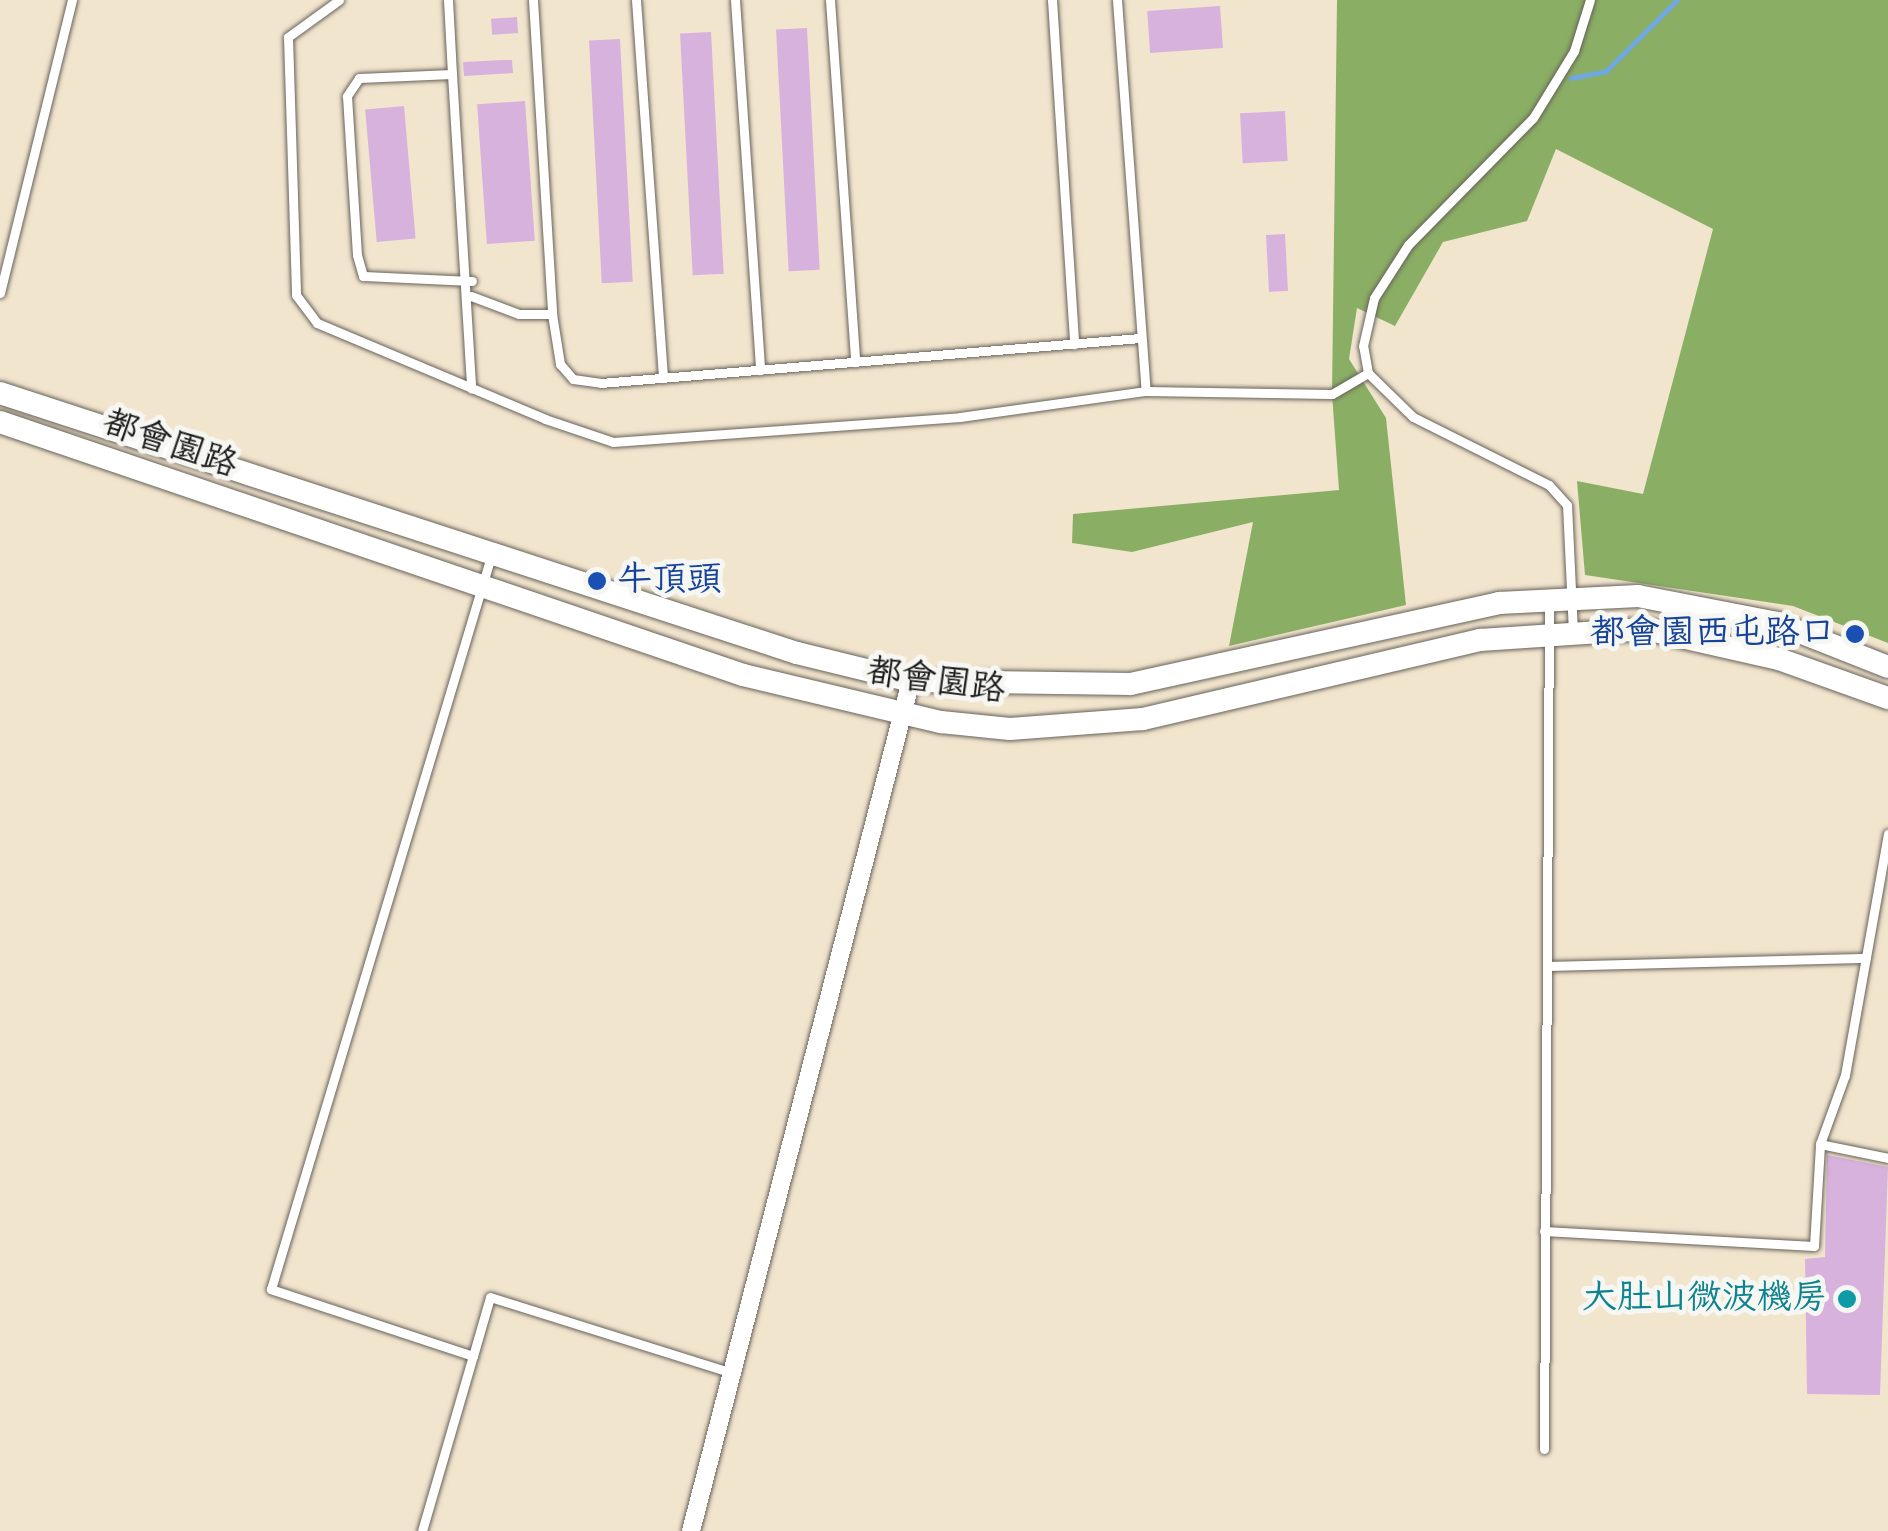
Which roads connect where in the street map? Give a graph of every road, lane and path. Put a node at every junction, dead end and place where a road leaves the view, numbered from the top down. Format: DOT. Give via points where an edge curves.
graph roads {
  1 [pos="72,0"];
  2 [pos="339,0"];
  3 [pos="448,0"];
  4 [pos="533,0"];
  5 [pos="636,0"];
  6 [pos="735,0"];
  7 [pos="830,0"];
  8 [pos="1052,0"];
  9 [pos="1118,0"];
  10 [pos="1590,0"];
  11 [pos="452,74"];
  12 [pos="472,281"];
  13 [pos="0,293"];
  14 [pos="472,296"];
  15 [pos="552,314"];
  16 [pos="1140,338"];
  17 [pos="1074,344"];
  18 [pos="854,362"];
  19 [pos="760,370"];
  20 [pos="1368,373"];
  21 [pos="663,378"];
  22 [pos="471,388"];
  23 [pos="1146,390"];
  24 [pos="0,394"];
  25 [pos="0,422"];
  26 [pos="492,553"];
  27 [pos="482,583"];
  28 [pos="1560,599"];
  29 [pos="1574,632"];
  30 [pos="1550,634"];
  31 [pos="1888,667"];
  32 [pos="911,681"];
  33 [pos="1888,698"];
  34 [pos="904,716"];
  35 [pos="1888,834"];
  36 [pos="1866,958"];
  37 [pos="1552,966"];
  38 [pos="1820,1144"];
  39 [pos="1888,1158"];
  40 [pos="1544,1232"];
  41 [pos="473,1356"];
  42 [pos="734,1373"];
  43 [pos="1544,1449"];
  44 [pos="422,1531"];
  45 [pos="691,1531"];
  1 -- 13 [label="lane"];
  2 -- 22 [label="lane" via="288,37 296,294 317,324"];
  3 -- 11 [label="lane"];
  4 -- 15 [label="lane"];
  5 -- 21 [label="lane"];
  6 -- 19 [label="lane"];
  7 -- 18 [label="lane"];
  8 -- 17 [label="lane"];
  9 -- 16 [label="lane"];
  10 -- 20 [label="lane" via="1574,51 1532,118 1408,245 1374,298"];
  11 -- 12 [label="lane"];
  11 -- 12 [label="lane" via="359,78 347,96 356,255 363,276"];
  12 -- 14 [label="lane"];
  14 -- 15 [label="lane" via="519,314"];
  14 -- 22 [label="lane"];
  15 -- 21 [label="lane" via="560,364 574,378"];
  16 -- 17 [label="lane"];
  16 -- 23 [label="lane"];
  17 -- 18 [label="lane"];
  18 -- 19 [label="lane"];
  19 -- 21 [label="lane"];
  20 -- 23 [label="lane" via="1332,394"];
  20 -- 28 [label="lane" via="1413,416 1549,485 1567,505"];
  22 -- 23 [label="lane" via="613,442 960,417"];
  24 -- 26 [label="street, 都會園路"];
  25 -- 27 [label="street, 都會園路"];
  26 -- 27 [label="lane"];
  26 -- 32 [label="street, 都會園路"];
  27 -- 34 [label="street, 都會園路" via="743,675"];
  27 -- 41 [label="lane" via="404,866 271,1289"];
  28 -- 29 [label="lane"];
  28 -- 30 [label="lane"];
  28 -- 31 [label="street, 都會園路" via="1701,604"];
  28 -- 32 [label="street, 都會園路" via="1499,603 1131,684"];
  29 -- 30 [label="street, 都會園路"];
  29 -- 33 [label="street, 都會園路" via="1646,629 1779,659"];
  30 -- 34 [label="street, 都會園路" via="1434,650 1143,719 1010,729"];
  30 -- 37 [label="lane" via="1542,891"];
  32 -- 34 [label="street"];
  34 -- 42 [label="street"];
  35 -- 36 [label="lane"];
  36 -- 37 [label="lane"];
  36 -- 38 [label="lane" via="1845,1075"];
  37 -- 40 [label="lane"];
  38 -- 39 [label="lane"];
  38 -- 40 [label="lane" via="1814,1246"];
  40 -- 43 [label="lane"];
  41 -- 42 [label="lane" via="490,1297 712,1374"];
  41 -- 44 [label="lane"];
  42 -- 45 [label="street"];
}
